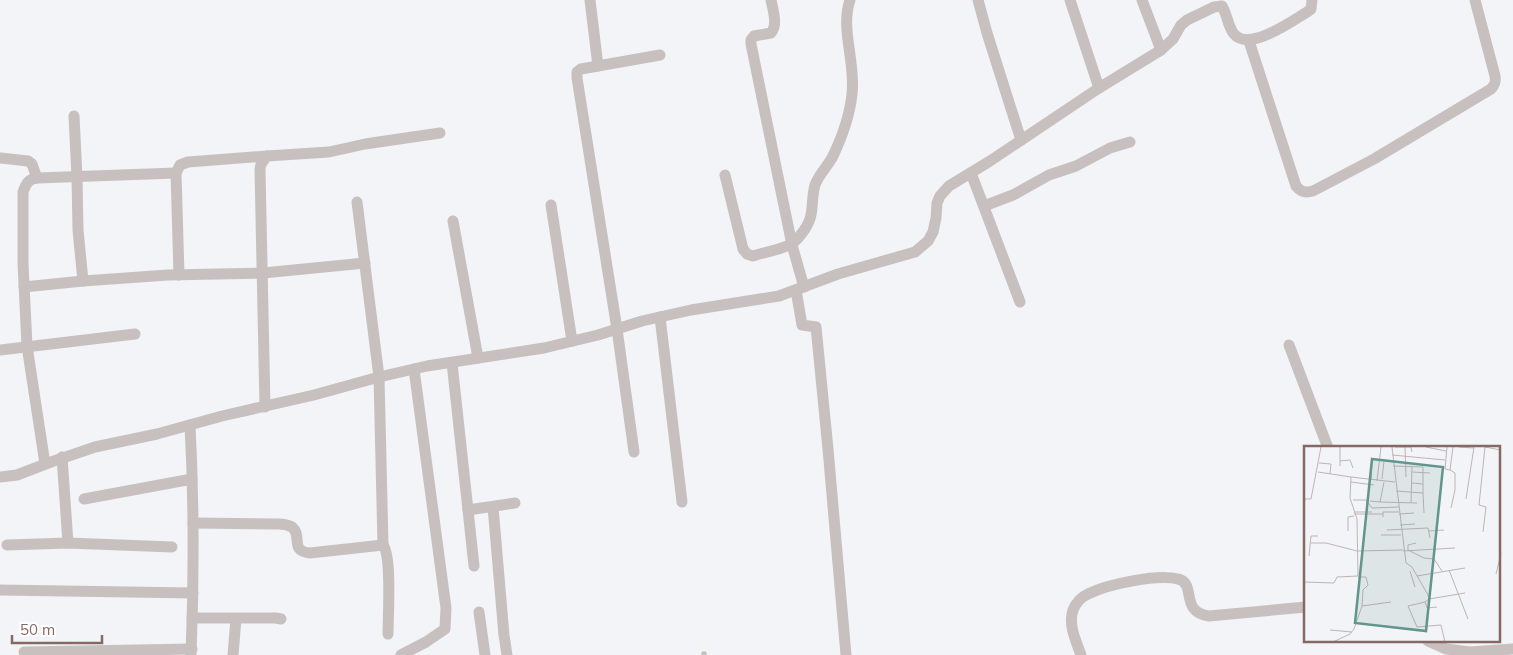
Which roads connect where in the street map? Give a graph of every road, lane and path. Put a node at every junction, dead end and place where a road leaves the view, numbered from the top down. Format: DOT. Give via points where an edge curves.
graph roads {
  1 [pos="590,0"];
  2 [pos="771,0"];
  3 [pos="850,0"];
  4 [pos="978,0"];
  5 [pos="1070,0"];
  6 [pos="1142,0"];
  7 [pos="1312,0"];
  8 [pos="1475,0"];
  9 [pos="1224,3"];
  10 [pos="1249,40"];
  11 [pos="1161,50"];
  12 [pos="660,55"];
  13 [pos="598,66"];
  14 [pos="1099,88"];
  15 [pos="74,116"];
  16 [pos="440,133"];
  17 [pos="1021,140"];
  18 [pos="1130,142"];
  19 [pos="267,156"];
  20 [pos="0,158"];
  21 [pos="176,173"];
  22 [pos="971,173"];
  23 [pos="725,175"];
  24 [pos="77,177"];
  25 [pos="37,178"];
  26 [pos="357,202"];
  27 [pos="551,205"];
  28 [pos="984,206"];
  29 [pos="452,221"];
  30 [pos="792,245"];
  31 [pos="365,263"];
  32 [pos="262,273"];
  33 [pos="179,275"];
  34 [pos="83,281"];
  35 [pos="24,287"];
  36 [pos="800,289"];
  37 [pos="1020,302"];
  38 [pos="660,317"];
  39 [pos="617,329"];
  40 [pos="134,334"];
  41 [pos="572,341"];
  42 [pos="1289,345"];
  43 [pos="26,346"];
  44 [pos="0,350"];
  45 [pos="478,358"];
  46 [pos="452,363"];
  47 [pos="414,369"];
  48 [pos="379,377"];
  49 [pos="265,407"];
  50 [pos="190,425"];
  51 [pos="1327,446"];
  52 [pos="634,452"];
  53 [pos="62,457"];
  54 [pos="45,464"];
  55 [pos="0,477"];
  56 [pos="192,479"];
  57 [pos="84,499"];
  58 [pos="682,502"];
  59 [pos="516,503"];
  60 [pos="493,507"];
  61 [pos="468,510"];
  62 [pos="193,524"];
  63 [pos="68,543"];
  64 [pos="7,545"];
  65 [pos="383,545"];
  66 [pos="172,547"];
  67 [pos="474,566"];
  68 [pos="0,590"];
  69 [pos="193,593"];
  70 [pos="1304,607"];
  71 [pos="479,612"];
  72 [pos="192,618"];
  73 [pos="236,619"];
  74 [pos="281,619"];
  75 [pos="388,634"];
  76 [pos="1430,642"];
  77 [pos="1513,649"];
  78 [pos="24,652"];
  79 [pos="191,652"];
  80 [pos="233,655"];
  81 [pos="401,655"];
  82 [pos="485,655"];
  83 [pos="507,655"];
  84 [pos="846,655"];
  85 [pos="1081,655"];
  1 -- 13 [label="street"];
  2 -- 30 [label="street" via="774,31 754,36 751,44"];
  3 -- 30 [label="street" via="847,30 852,60 850,103 833,156 816,183 811,216 805,230"];
  4 -- 17 [label="street"];
  5 -- 14 [label="street"];
  6 -- 11 [label="street"];
  7 -- 10 [label="street" via="1311,9 1307,12 1266,36"];
  8 -- 10 [label="street" via="1496,81 1491,89 1313,192 1303,192 1296,186"];
  9 -- 10 [label="street" via="1235,36"];
  9 -- 11 [label="street" via="1187,20"];
  11 -- 14 [label="street"];
  12 -- 13 [label="street"];
  13 -- 39 [label="street" via="581,69 577,78"];
  14 -- 17 [label="street"];
  15 -- 24 [label="street"];
  16 -- 19 [label="street" via="329,152"];
  17 -- 22 [label="street"];
  18 -- 28 [label="street" via="1110,148"];
  19 -- 21 [label="street" via="188,162 180,165"];
  19 -- 32 [label="street" via="260,169"];
  20 -- 25 [label="street" via="28,161"];
  21 -- 24 [label="street"];
  21 -- 33 [label="street"];
  22 -- 28 [label="street"];
  22 -- 36 [label="street" via="949,186 940,196 932,232 921,248"];
  23 -- 30 [label="street" via="745,252 753,256"];
  24 -- 25 [label="street"];
  24 -- 34 [label="street"];
  25 -- 35 [label="street" via="25,184 23,192"];
  26 -- 31 [label="street"];
  27 -- 41 [label="street"];
  28 -- 37 [label="street"];
  29 -- 45 [label="street"];
  30 -- 36 [label="street"];
  31 -- 32 [label="street"];
  31 -- 48 [label="street"];
  32 -- 33 [label="street"];
  32 -- 49 [label="street"];
  33 -- 34 [label="street"];
  34 -- 35 [label="street"];
  35 -- 43 [label="street"];
  36 -- 38 [label="street" via="779,296"];
  36 -- 84 [label="street" via="802,325 816,328"];
  38 -- 39 [label="street"];
  38 -- 58 [label="street"];
  39 -- 41 [label="street"];
  39 -- 52 [label="street"];
  40 -- 43 [label="street"];
  41 -- 45 [label="street"];
  42 -- 51 [label="street"];
  43 -- 44 [label="street"];
  43 -- 54 [label="street"];
  45 -- 46 [label="street"];
  46 -- 47 [label="street"];
  46 -- 61 [label="street"];
  47 -- 48 [label="street"];
  47 -- 81 [label="street" via="446,608 445,629"];
  48 -- 49 [label="street"];
  48 -- 65 [label="street"];
  49 -- 50 [label="street"];
  50 -- 53 [label="street"];
  50 -- 56 [label="street"];
  53 -- 54 [label="street"];
  53 -- 63 [label="street"];
  54 -- 55 [label="street" via="17,475"];
  56 -- 57 [label="street"];
  56 -- 62 [label="street"];
  59 -- 60 [label="street"];
  60 -- 61 [label="street"];
  60 -- 83 [label="street"];
  61 -- 67 [label="street"];
  62 -- 65 [label="street" via="289,526 295,531 300,550 310,553"];
  62 -- 69 [label="street"];
  63 -- 64 [label="street"];
  63 -- 66 [label="street"];
  65 -- 75 [label="street" via="388,561"];
  68 -- 69 [label="street"];
  69 -- 72 [label="street"];
  70 -- 85 [label="street" via="1200,615 1192,606 1184,581 1156,578 1123,582 1088,594 1077,602 1072,622"];
  71 -- 82 [label="street"];
  72 -- 73 [label="street"];
  72 -- 79 [label="street"];
  73 -- 74 [label="street"];
  73 -- 80 [label="street"];
  76 -- 77 [label="street" via="1446,649 1470,652"];
  78 -- 79 [label="street"];
}
